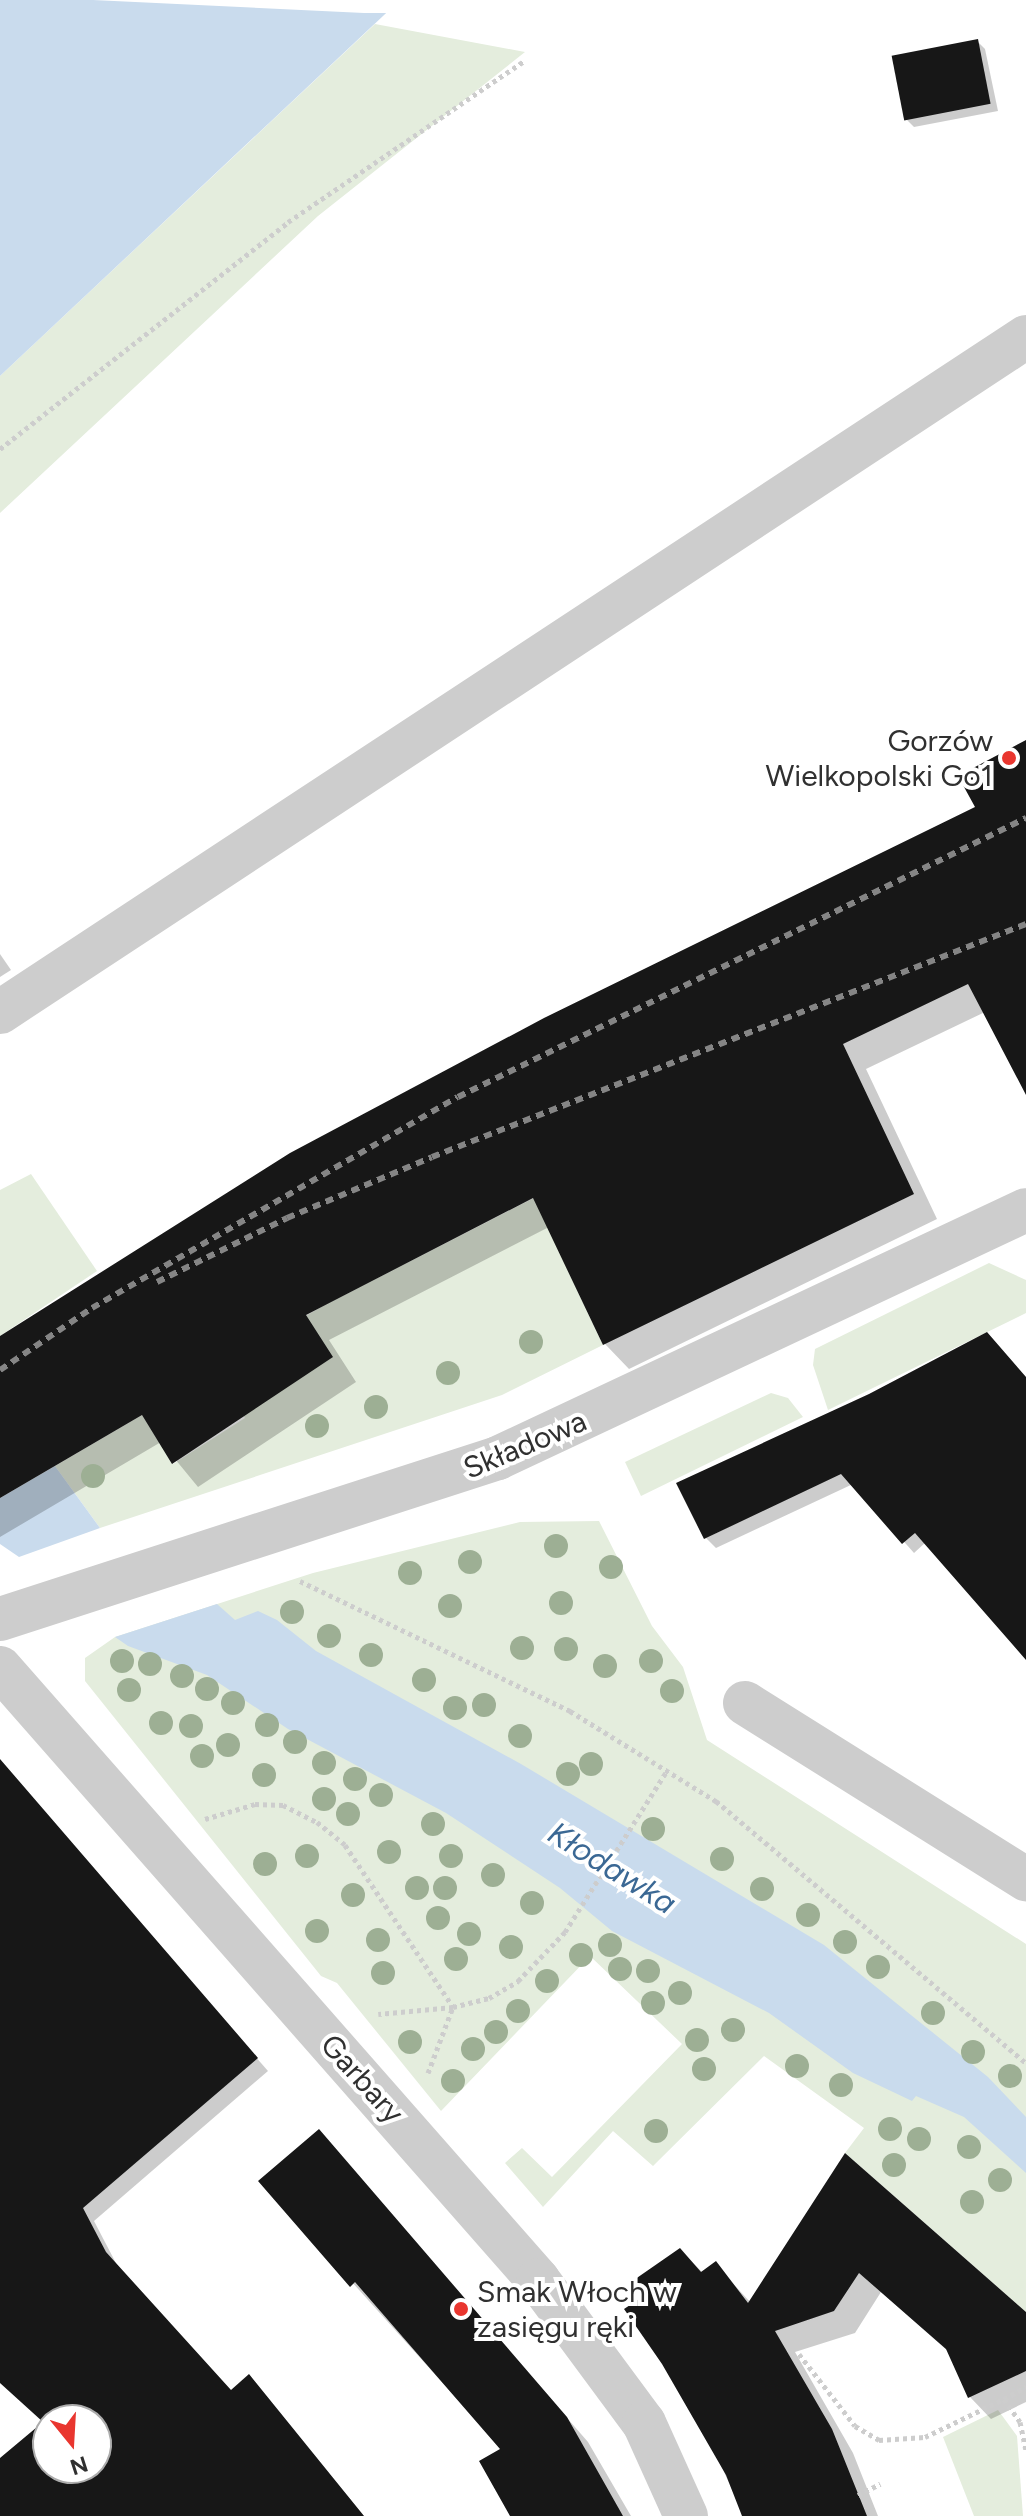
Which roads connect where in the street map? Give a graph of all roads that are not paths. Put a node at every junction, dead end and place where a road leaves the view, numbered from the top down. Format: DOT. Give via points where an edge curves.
graph roads {
  1 [pos="1026,337"];
  2 [pos="0,1012"];
  3 [pos="1026,1210"];
  4 [pos="0,1619"];
  5 [pos="0,1668"];
  6 [pos="745,1703"];
  7 [pos="1026,1879"];
  8 [pos="686,2516"];
  1 -- 2 [label="street"];
  3 -- 4 [label="street, Składowa" via="520,1449 411,1490"];
  5 -- 8 [label="street, Garbary" via="538,2280 644,2423"];
  6 -- 7 [label="street"];
}
